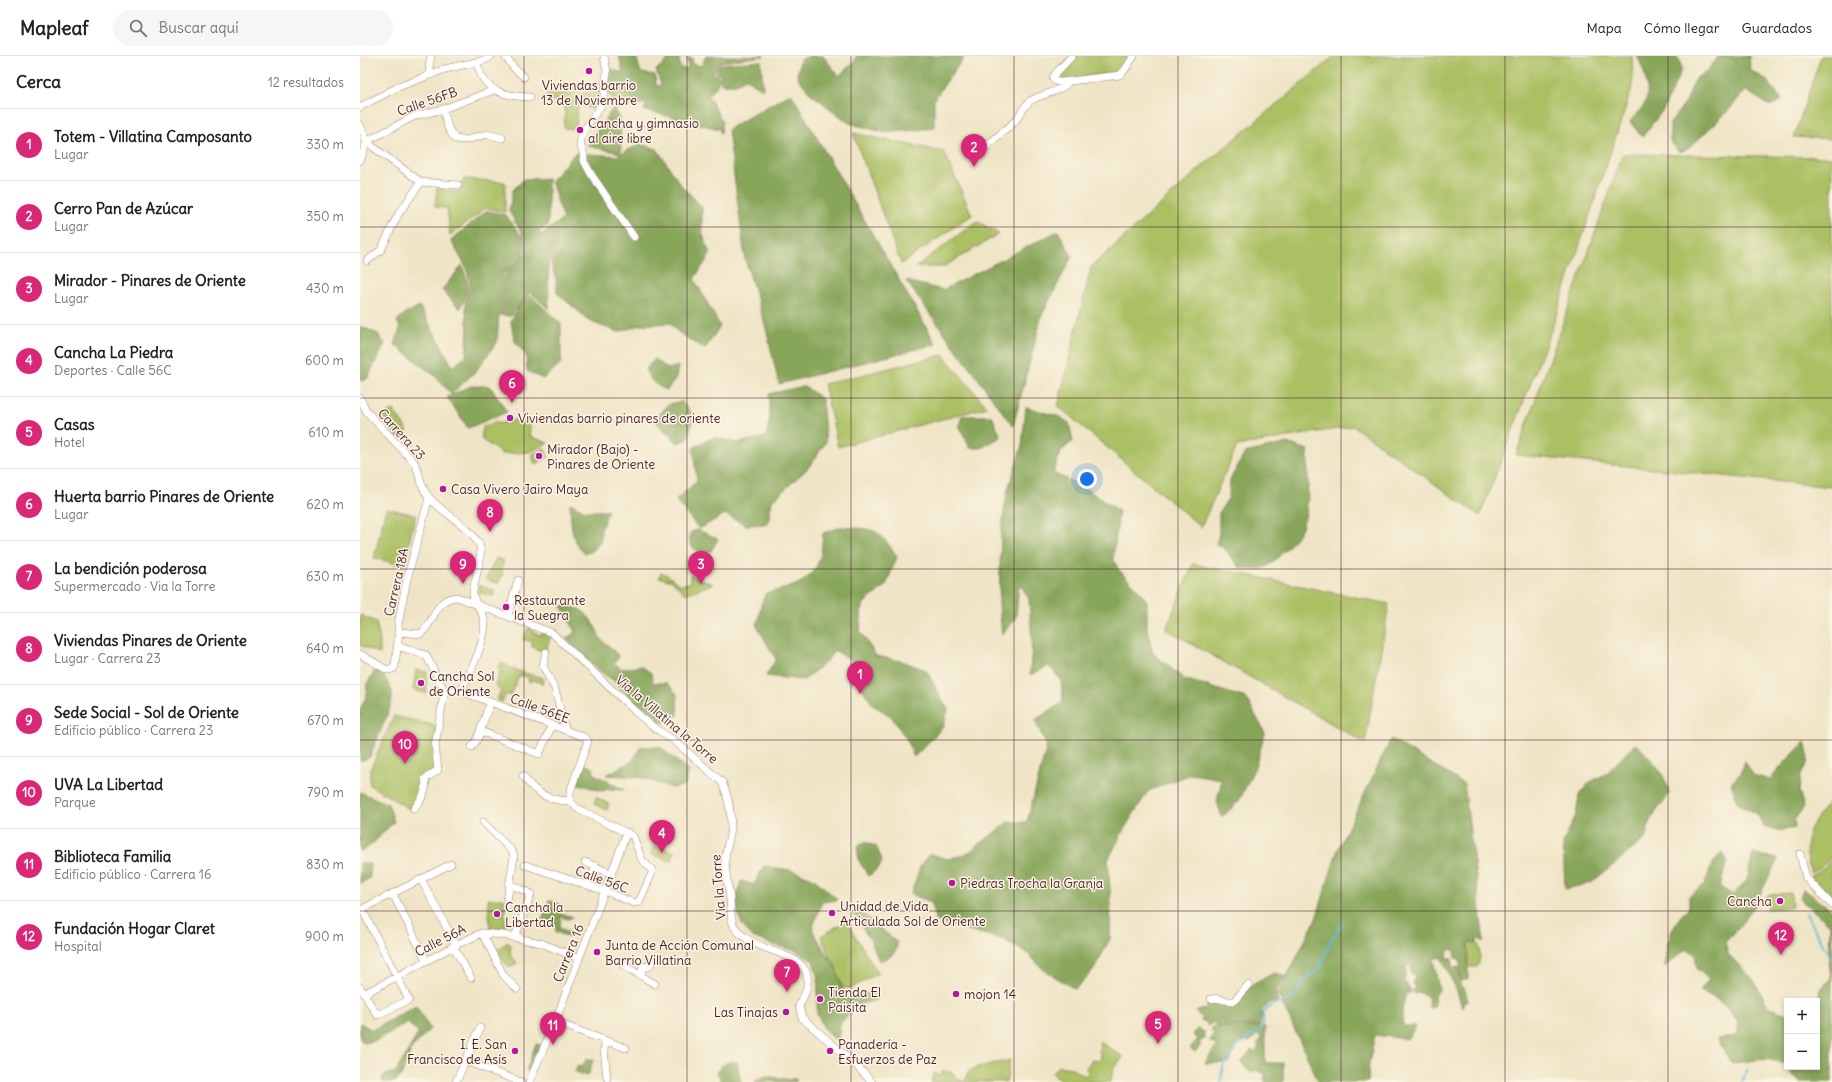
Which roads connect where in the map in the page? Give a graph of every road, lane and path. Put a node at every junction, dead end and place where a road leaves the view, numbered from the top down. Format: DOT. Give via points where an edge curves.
graph roads {
  1 [pos="431,56"];
  2 [pos="491,56"];
  3 [pos="505,56"];
  4 [pos="604,56"];
  5 [pos="1072,56"];
  6 [pos="1134,56"];
  7 [pos="477,62"];
  8 [pos="431,75"];
  9 [pos="524,77"];
  10 [pos="1060,82"];
  11 [pos="494,90"];
  12 [pos="530,97"];
  13 [pos="360,107"];
  14 [pos="444,108"];
  15 [pos="360,125"];
  16 [pos="502,138"];
  17 [pos="368,140"];
  18 [pos="970,141"];
  19 [pos="360,161"];
  20 [pos="421,182"];
  21 [pos="458,185"];
  22 [pos="634,237"];
  23 [pos="367,261"];
  24 [pos="360,398"];
  25 [pos="429,498"];
  26 [pos="518,580"];
  27 [pos="478,605"];
  28 [pos="508,615"];
  29 [pos="399,632"];
  30 [pos="397,646"];
  31 [pos="546,652"];
  32 [pos="360,654"];
  33 [pos="463,690"];
  34 [pos="443,691"];
  35 [pos="490,703"];
  36 [pos="552,726"];
  37 [pos="565,729"];
  38 [pos="480,731"];
  39 [pos="472,747"];
  40 [pos="523,776"];
  41 [pos="722,782"];
  42 [pos="570,800"];
  43 [pos="414,809"];
  44 [pos="483,822"];
  45 [pos="627,832"];
  46 [pos="1800,854"];
  47 [pos="585,862"];
  48 [pos="451,864"];
  49 [pos="525,865"];
  50 [pos="596,866"];
  51 [pos="612,874"];
  52 [pos="421,879"];
  53 [pos="509,884"];
  54 [pos="588,885"];
  55 [pos="605,891"];
  56 [pos="393,894"];
  57 [pos="1832,905"];
  58 [pos="506,907"];
  59 [pos="482,933"];
  60 [pos="515,937"];
  61 [pos="454,945"];
  62 [pos="578,958"];
  63 [pos="426,960"];
  64 [pos="652,961"];
  65 [pos="623,965"];
  66 [pos="397,975"];
  67 [pos="646,975"];
  68 [pos="471,978"];
  69 [pos="655,984"];
  70 [pos="1248,985"];
  71 [pos="517,989"];
  72 [pos="362,990"];
  73 [pos="1210,999"];
  74 [pos="555,1022"];
  75 [pos="480,1028"];
  76 [pos="606,1041"];
  77 [pos="626,1048"];
  78 [pos="465,1062"];
  79 [pos="607,1078"];
  80 [pos="456,1082"];
  81 [pos="522,1082"];
  82 [pos="529,1082"];
  83 [pos="872,1082"];
  1 -- 8 [label="street"];
  2 -- 7 [label="street"];
  3 -- 9 [label="street"];
  4 -- 22 [label="street" via="607,72 604,95 600,107 582,133 580,144 584,161 591,174"];
  5 -- 10 [label="street" via="1055,74 1055,81"];
  6 -- 10 [label="street" via="1120,74"];
  7 -- 8 [label="street"];
  7 -- 11 [label="street" via="484,80"];
  8 -- 13 [label="street" via="396,88"];
  10 -- 18 [label="street" via="1067,84 1030,102 1017,120 998,134 988,146 982,143 973,144"];
  11 -- 12 [label="street" via="512,97"];
  11 -- 14 [label="street, Calle 56FB"];
  14 -- 16 [label="street" via="448,128 455,139 466,140 488,134"];
  14 -- 17 [label="street, Calle 56FB" via="415,116"];
  15 -- 17 [label="street"];
  17 -- 19 [label="street"];
  17 -- 20 [label="street" via="380,153"];
  20 -- 21 [label="street"];
  20 -- 23 [label="street" via="399,213 381,250"];
  24 -- 25 [label="street, Carrera 23" via="367,412 413,460"];
  25 -- 27 [label="street, Carrera 23" via="479,544 481,553 473,596"];
  25 -- 29 [label="street, Carrera 18A" via="407,579 398,624"];
  26 -- 28 [label="street"];
  27 -- 28 [label="street, Vía la Villatina la Torre"];
  27 -- 29 [label="street, Vía la Villatina la Torre" via="457,597 446,599 439,605 429,625 420,634"];
  27 -- 33 [label="street, Carrera 23" via="485,626 481,644"];
  28 -- 41 [label="street, Vía la Villatina la Torre" via="552,633 637,713 676,742"];
  29 -- 30 [label="street, Carrera 18A"];
  30 -- 32 [label="street, Carrera 18A" via="395,666 390,670"];
  30 -- 34 [label="street" via="426,655"];
  31 -- 37 [label="street" via="543,666 559,704"];
  33 -- 34 [label="street, Calle 56EE"];
  33 -- 35 [label="street, Calle 56EE"];
  34 -- 43 [label="street" via="435,745 438,770 425,779 424,793"];
  35 -- 36 [label="street, Calle 56EE"];
  35 -- 38 [label="street"];
  36 -- 37 [label="street, Calle 56EE"];
  36 -- 38 [label="street" via="539,754"];
  37 -- 42 [label="street, Calle 56EE" via="588,741 570,792"];
  38 -- 39 [label="street"];
  40 -- 42 [label="street" via="537,792 561,801"];
  41 -- 83 [label="street, Via la Torre" via="731,828 725,862 733,924 750,942 803,965 807,972 808,984 800,1006 802,1018"];
  42 -- 45 [label="street" via="589,816"];
  44 -- 53 [label="street" via="512,851 514,856"];
  45 -- 51 [label="street, Carrera 16"];
  45 -- 55 [label="street, Calle 56C" via="633,836 642,860 652,870 652,874 636,904"];
  46 -- 57 [label="street" via="1806,878"];
  47 -- 50 [label="street"];
  48 -- 52 [label="street"];
  49 -- 54 [label="street, Calle 56C"];
  50 -- 51 [label="street"];
  50 -- 54 [label="street"];
  51 -- 55 [label="street, Carrera 16"];
  52 -- 56 [label="street"];
  52 -- 61 [label="street"];
  53 -- 58 [label="street"];
  53 -- 60 [label="street" via="530,893"];
  54 -- 55 [label="street, Calle 56C"];
  55 -- 62 [label="street, Carrera 16"];
  56 -- 63 [label="street"];
  56 -- 66 [label="street" via="362,909"];
  59 -- 60 [label="street, Calle 56A"];
  59 -- 61 [label="street, Calle 56A"];
  59 -- 71 [label="street" via="508,982"];
  60 -- 62 [label="street, Calle 56A" via="541,943"];
  61 -- 63 [label="street, Calle 56A"];
  61 -- 68 [label="street"];
  62 -- 74 [label="street, Carrera 16"];
  63 -- 66 [label="street, Calle 56A"];
  64 -- 67 [label="street" via="649,967 643,966"];
  65 -- 67 [label="street" via="629,967 632,972"];
  66 -- 72 [label="street, Calle 56A"];
  66 -- 72 [label="street" via="409,1000 377,1015"];
  67 -- 69 [label="street"];
  70 -- 73 [label="street" via="1234,1001"];
  74 -- 76 [label="street"];
  74 -- 82 [label="street, Carrera 16"];
  75 -- 78 [label="street"];
  76 -- 77 [label="street"];
  76 -- 79 [label="street" via="604,1049"];
  78 -- 80 [label="street"];
  78 -- 81 [label="street"];
}
